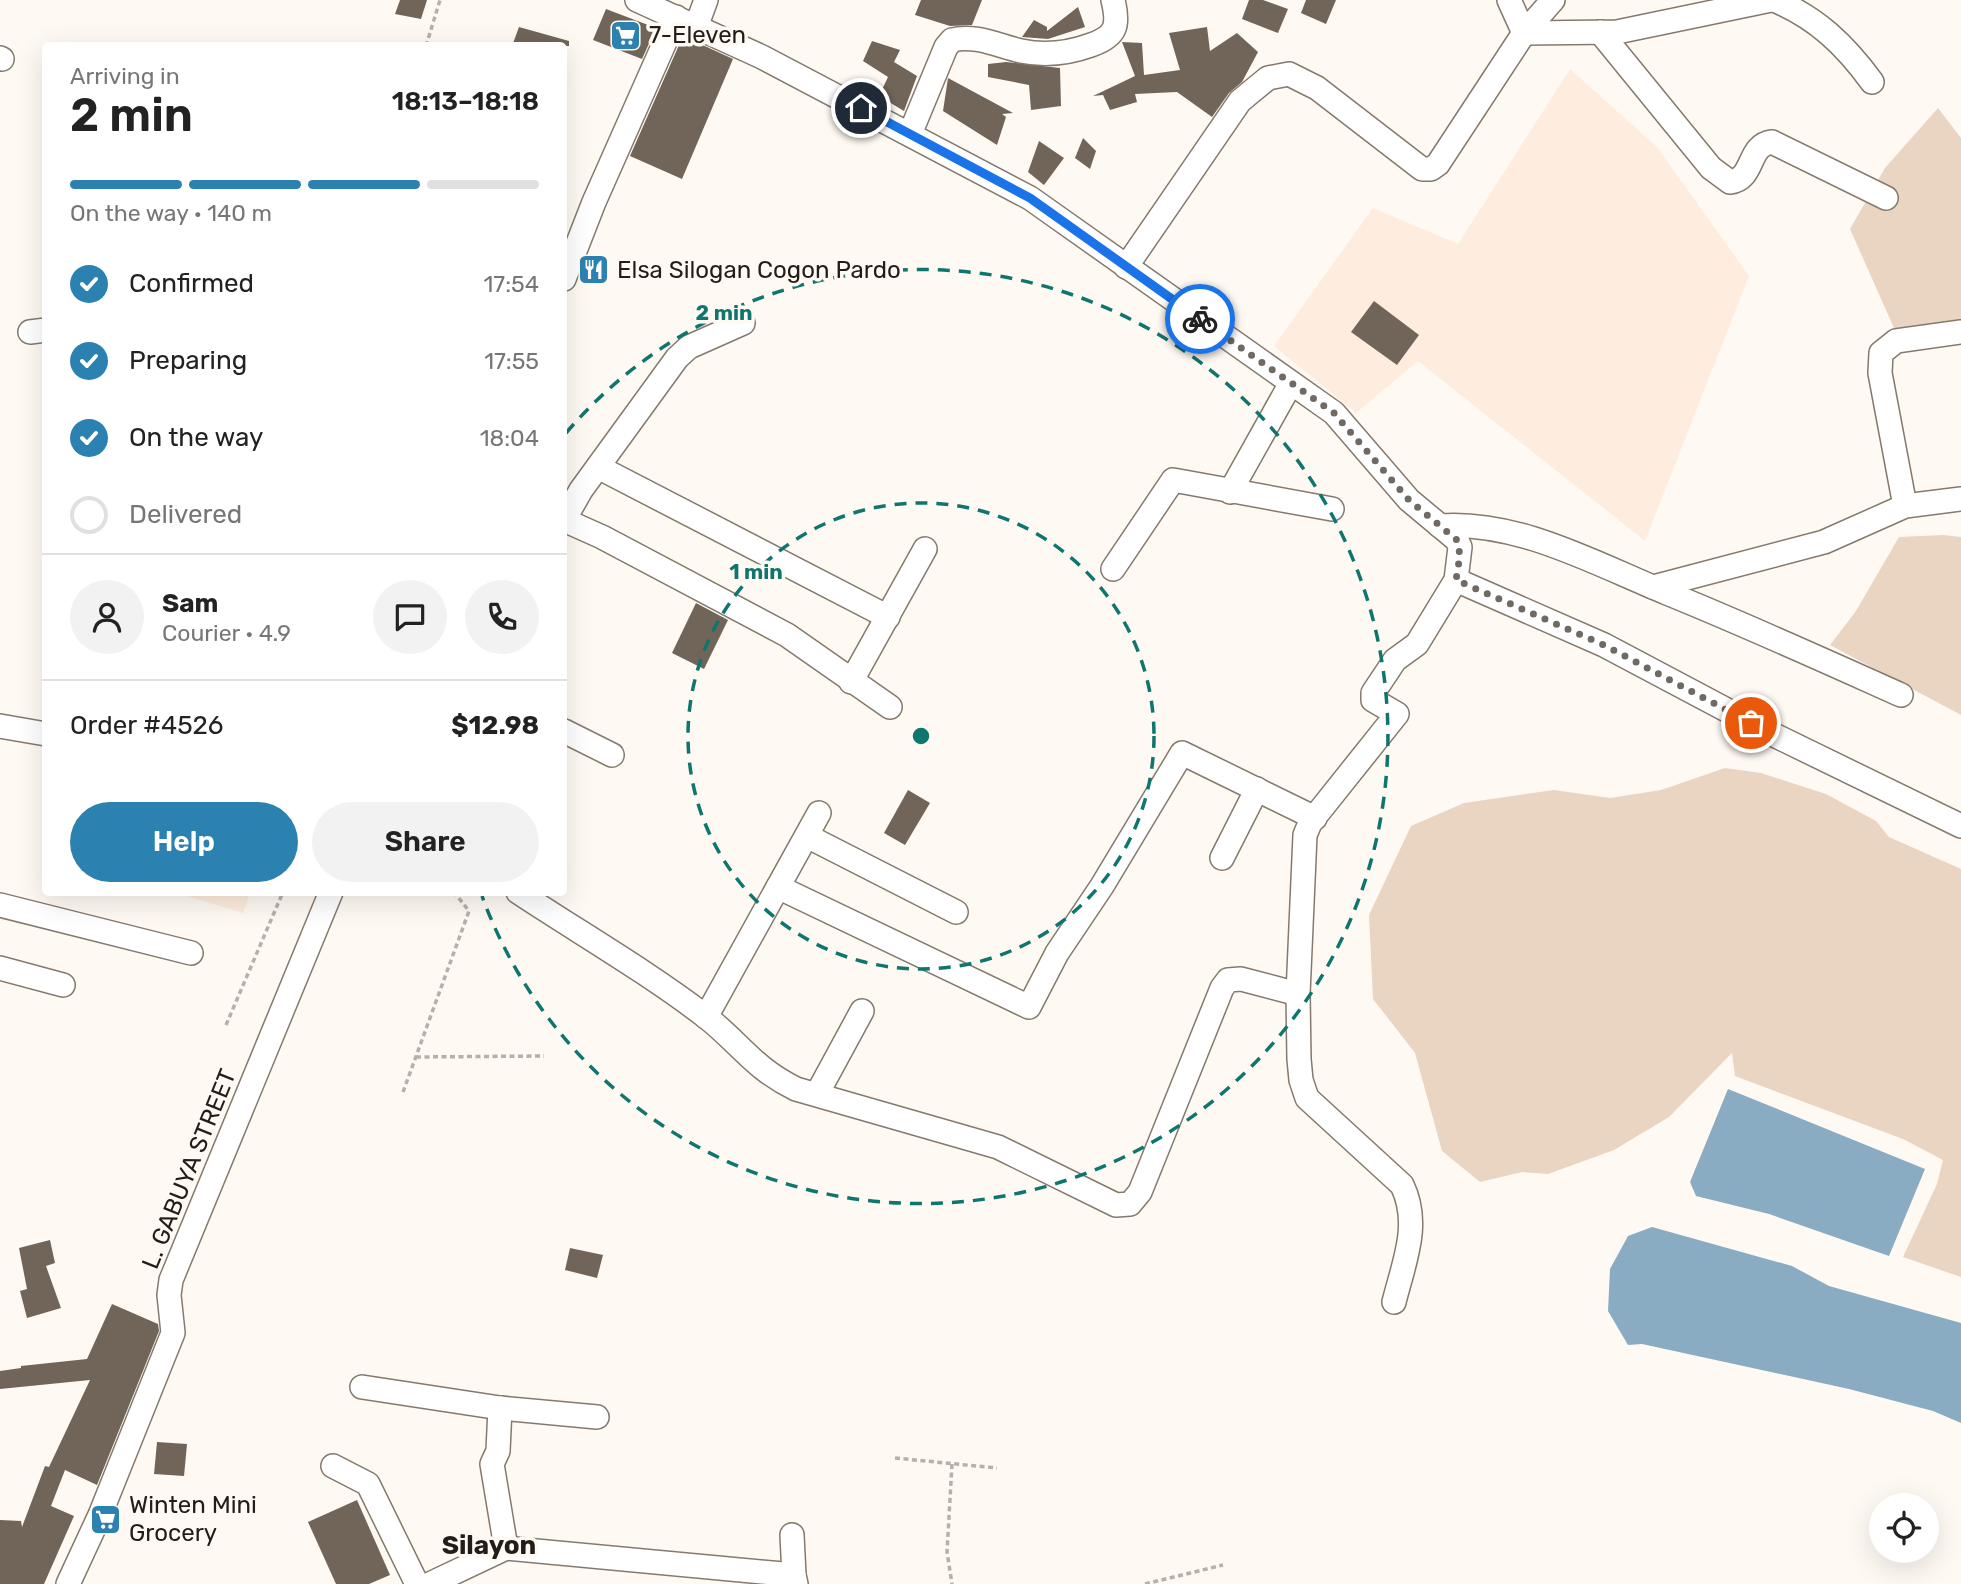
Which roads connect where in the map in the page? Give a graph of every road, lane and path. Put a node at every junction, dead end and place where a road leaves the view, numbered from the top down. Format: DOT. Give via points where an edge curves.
graph roads {
  1 [pos="440,0"];
  2 [pos="637,0"];
  3 [pos="706,0"];
  4 [pos="1113,0"];
  5 [pos="1509,0"];
  6 [pos="1553,0"];
  7 [pos="1773,0"];
  8 [pos="686,22"];
  9 [pos="1601,32"];
  10 [pos="1524,33"];
  11 [pos="427,42"];
  12 [pos="1872,82"];
  13 [pos="910,134"];
  14 [pos="1886,198"];
  15 [pos="1126,267"];
  16 [pos="567,271"];
  17 [pos="743,323"];
  18 [pos="1961,332"];
  19 [pos="1291,383"];
  20 [pos="598,467"];
  21 [pos="1230,492"];
  22 [pos="1961,499"];
  23 [pos="1905,506"];
  24 [pos="1332,509"];
  25 [pos="567,515"];
  26 [pos="567,521"];
  27 [pos="1440,526"];
  28 [pos="925,549"];
  29 [pos="1113,569"];
  30 [pos="1456,580"];
  31 [pos="1653,587"];
  32 [pos="888,617"];
  33 [pos="851,682"];
  34 [pos="1901,695"];
  35 [pos="890,707"];
  36 [pos="0,726"];
  37 [pos="567,732"];
  38 [pos="42,733"];
  39 [pos="612,755"];
  40 [pos="1257,789"];
  41 [pos="819,813"];
  42 [pos="1315,818"];
  43 [pos="1961,826"];
  44 [pos="807,836"];
  45 [pos="1222,858"];
  46 [pos="778,887"];
  47 [pos="281,896"];
  48 [pos="329,896"];
  49 [pos="457,896"];
  50 [pos="523,896"];
  51 [pos="0,905"];
  52 [pos="956,912"];
  53 [pos="191,953"];
  54 [pos="0,968"];
  55 [pos="63,985"];
  56 [pos="1298,994"];
  57 [pos="862,1011"];
  58 [pos="706,1017"];
  59 [pos="226,1024"];
  60 [pos="544,1056"];
  61 [pos="416,1057"];
  62 [pos="403,1092"];
  63 [pos="817,1094"];
  64 [pos="1394,1302"];
  65 [pos="362,1387"];
  66 [pos="499,1408"];
  67 [pos="597,1417"];
  68 [pos="895,1458"];
  69 [pos="952,1464"];
  70 [pos="333,1466"];
  71 [pos="997,1468"];
  72 [pos="792,1535"];
  73 [pos="506,1548"];
  74 [pos="1223,1565"];
  75 [pos="795,1579"];
  76 [pos="68,1584"];
  77 [pos="417,1584"];
  78 [pos="430,1584"];
  79 [pos="953,1584"];
  80 [pos="1146,1584"];
  1 -- 11 [label="path"];
  2 -- 8 [label="street"];
  3 -- 8 [label="street"];
  4 -- 13 [label="street" via="1114,34 1066,52 1046,54 971,38 952,40"];
  5 -- 10 [label="street"];
  6 -- 10 [label="street"];
  7 -- 9 [label="street" via="1675,22"];
  7 -- 12 [label="street" via="1804,13 1833,35"];
  8 -- 13 [label="street"];
  8 -- 16 [label="street" via="594,202"];
  9 -- 10 [label="street"];
  9 -- 14 [label="street" via="1711,169 1730,182 1747,173 1763,143 1772,142"];
  10 -- 15 [label="street" via="1431,169 1422,169 1317,88 1289,74 1268,78 1240,101"];
  13 -- 15 [label="street" via="1030,198"];
  15 -- 19 [label="street"];
  17 -- 20 [label="street" via="689,346"];
  18 -- 23 [label="street" via="1896,341 1881,353 1880,373"];
  19 -- 21 [label="street"];
  19 -- 27 [label="street" via="1334,413 1409,500"];
  20 -- 25 [label="street"];
  20 -- 32 [label="street"];
  21 -- 24 [label="street"];
  21 -- 29 [label="street" via="1173,480"];
  22 -- 23 [label="street"];
  23 -- 31 [label="street" via="1825,542"];
  26 -- 33 [label="street" via="787,635"];
  27 -- 30 [label="street" via="1460,547"];
  27 -- 31 [label="street" via="1469,524 1517,534"];
  28 -- 32 [label="street"];
  30 -- 42 [label="street" via="1417,644 1395,660 1373,693 1373,701 1397,714"];
  30 -- 43 [label="street" via="1604,645"];
  31 -- 34 [label="street"];
  32 -- 33 [label="street"];
  33 -- 35 [label="street"];
  36 -- 38 [label="street"];
  37 -- 39 [label="street"];
  40 -- 42 [label="street"];
  40 -- 45 [label="street"];
  40 -- 46 [label="street" via="1182,752 1056,953 1031,1006"];
  41 -- 44 [label="street"];
  42 -- 56 [label="street" via="1302,850"];
  44 -- 46 [label="street"];
  44 -- 52 [label="street"];
  46 -- 58 [label="street"];
  47 -- 59 [label="path"];
  48 -- 76 [label="street, L. GABUYA STREET" via="171,1280 173,1333"];
  49 -- 61 [label="path" via="469,911"];
  50 -- 58 [label="street"];
  51 -- 53 [label="street"];
  54 -- 55 [label="street"];
  56 -- 63 [label="street" via="1241,979 1228,980 1140,1192 1130,1204 1116,1205 999,1147"];
  56 -- 64 [label="street" via="1300,1070 1307,1098 1402,1185 1410,1202 1413,1226"];
  57 -- 63 [label="street"];
  58 -- 63 [label="street" via="757,1066 796,1089"];
  60 -- 61 [label="path"];
  61 -- 62 [label="path"];
  65 -- 66 [label="street"];
  66 -- 67 [label="street"];
  66 -- 73 [label="street" via="498,1451 492,1464"];
  68 -- 69 [label="path"];
  69 -- 71 [label="path"];
  69 -- 79 [label="path" via="947,1552"];
  70 -- 77 [label="street" via="368,1484"];
  72 -- 75 [label="street"];
  73 -- 75 [label="street"];
  73 -- 78 [label="street"];
  74 -- 80 [label="path"];
}
